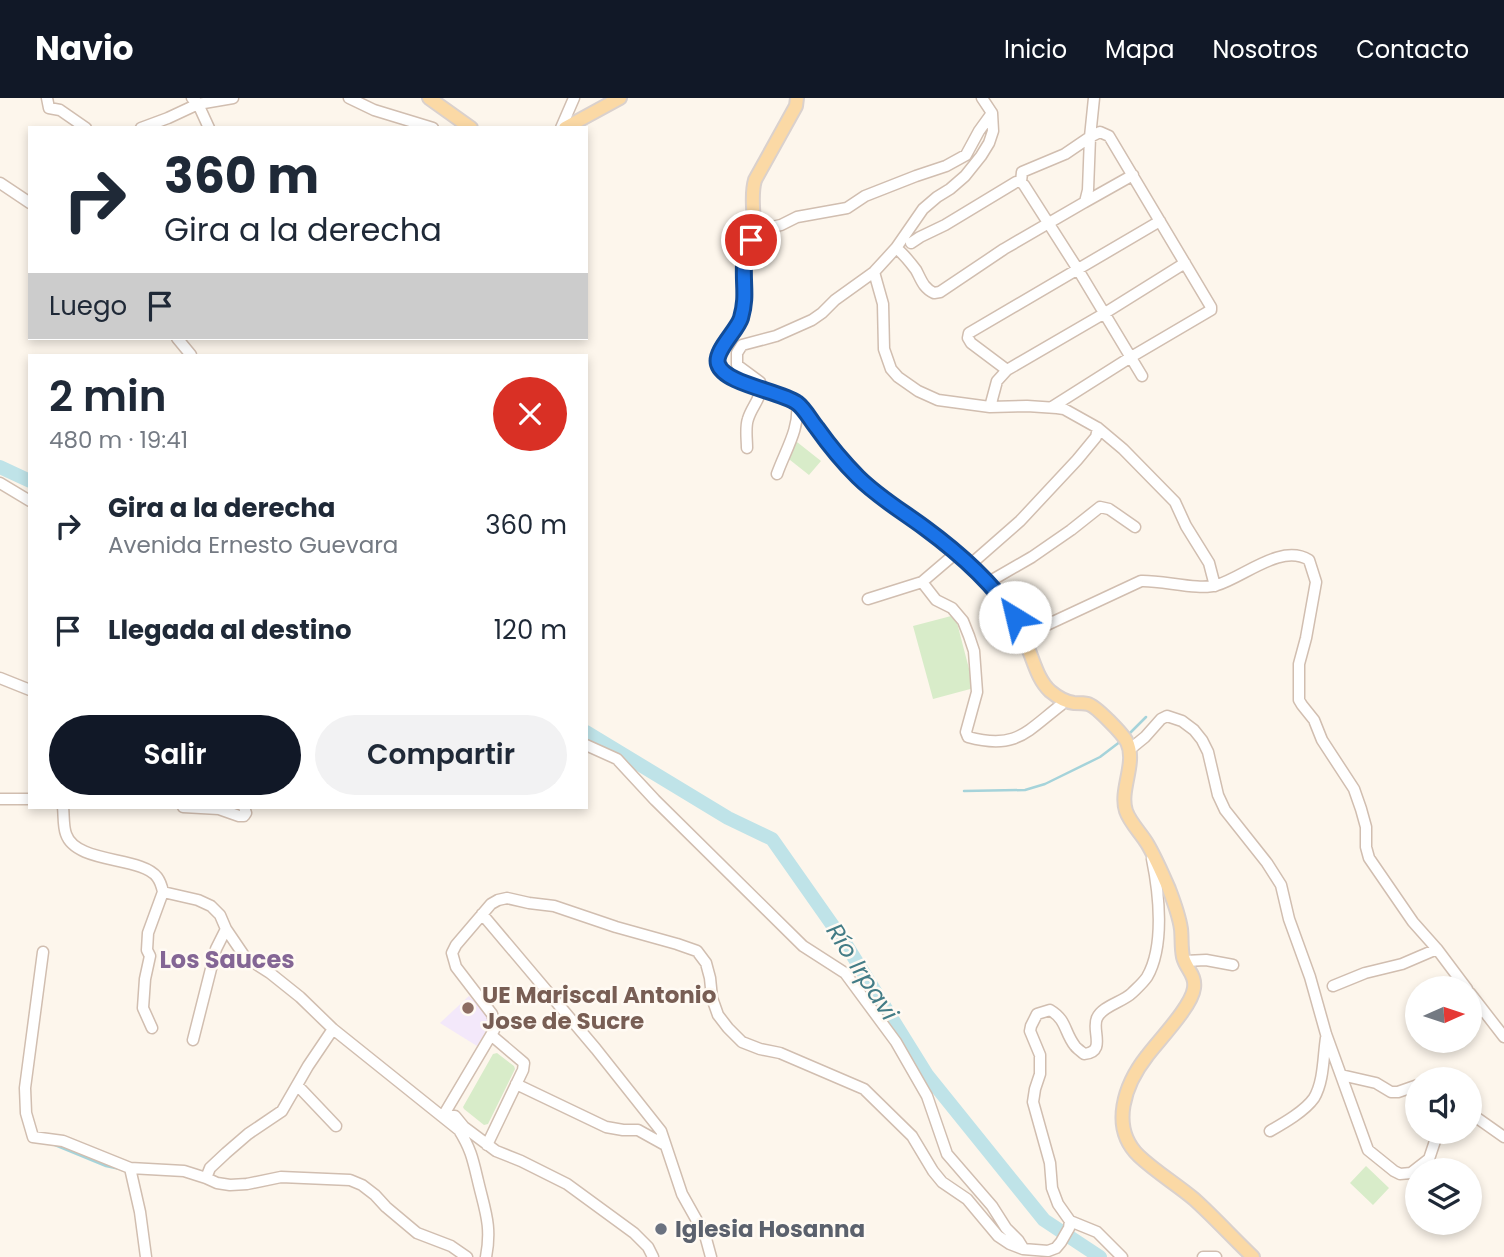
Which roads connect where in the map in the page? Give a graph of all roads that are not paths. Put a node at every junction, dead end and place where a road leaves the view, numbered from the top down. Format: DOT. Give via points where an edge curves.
graph roads {
  1 [pos="47,98"];
  2 [pos="233,98"];
  3 [pos="349,98"];
  4 [pos="429,98"];
  5 [pos="574,98"];
  6 [pos="620,98"];
  7 [pos="797,98"];
  8 [pos="982,98"];
  9 [pos="1094,98"];
  10 [pos="195,101"];
  11 [pos="992,113"];
  12 [pos="83,126"];
  13 [pos="146,126"];
  14 [pos="208,126"];
  15 [pos="426,126"];
  16 [pos="468,126"];
  17 [pos="564,126"];
  18 [pos="567,126"];
  19 [pos="1090,137"];
  20 [pos="1133,175"];
  21 [pos="1021,182"];
  22 [pos="0,183"];
  23 [pos="28,202"];
  24 [pos="1085,202"];
  25 [pos="1160,221"];
  26 [pos="1050,223"];
  27 [pos="754,226"];
  28 [pos="911,243"];
  29 [pos="896,248"];
  30 [pos="1185,263"];
  31 [pos="1077,268"];
  32 [pos="874,272"];
  33 [pos="1105,313"];
  34 [pos="179,340"];
  35 [pos="190,354"];
  36 [pos="1131,357"];
  37 [pos="1007,370"];
  38 [pos="1142,376"];
  39 [pos="762,390"];
  40 [pos="797,403"];
  41 [pos="990,407"];
  42 [pos="1052,407"];
  43 [pos="1098,428"];
  44 [pos="747,448"];
  45 [pos="777,474"];
  46 [pos="0,482"];
  47 [pos="28,500"];
  48 [pos="1135,527"];
  49 [pos="956,553"];
  50 [pos="971,564"];
  51 [pos="922,582"];
  52 [pos="988,583"];
  53 [pos="1216,586"];
  54 [pos="868,599"];
  55 [pos="1023,636"];
  56 [pos="0,678"];
  57 [pos="28,689"];
  58 [pos="1065,700"];
  59 [pos="1126,742"];
  60 [pos="588,746"];
  61 [pos="0,799"];
  62 [pos="28,799"];
  63 [pos="63,809"];
  64 [pos="219,809"];
  65 [pos="245,809"];
  66 [pos="1150,848"];
  67 [pos="163,892"];
  68 [pos="482,914"];
  69 [pos="226,929"];
  70 [pos="1437,949"];
  71 [pos="43,952"];
  72 [pos="1185,961"];
  73 [pos="1233,965"];
  74 [pos="1457,976"];
  75 [pos="1333,986"];
  76 [pos="1482,1009"];
  77 [pos="152,1028"];
  78 [pos="333,1029"];
  79 [pos="1326,1034"];
  80 [pos="491,1035"];
  81 [pos="1504,1037"];
  82 [pos="193,1040"];
  83 [pos="1341,1075"];
  84 [pos="516,1084"];
  85 [pos="298,1086"];
  86 [pos="1405,1089"];
  87 [pos="443,1115"];
  88 [pos="1482,1121"];
  89 [pos="336,1126"];
  90 [pos="1270,1131"];
  91 [pos="1504,1136"];
  92 [pos="1434,1144"];
  93 [pos="487,1145"];
  94 [pos="666,1145"];
  95 [pos="130,1168"];
  96 [pos="206,1178"];
  97 [pos="1069,1225"];
  98 [pos="1023,1249"];
  99 [pos="146,1257"];
  100 [pos="467,1257"];
  101 [pos="486,1257"];
  102 [pos="653,1257"];
  103 [pos="711,1257"];
  104 [pos="1122,1257"];
  105 [pos="1203,1257"];
  106 [pos="1216,1257"];
  107 [pos="1253,1257"];
  1 -- 12 [label="street" via="49,108"];
  2 -- 10 [label="street"];
  3 -- 15 [label="street"];
  4 -- 16 [label="main road"];
  5 -- 17 [label="street"];
  6 -- 18 [label="main road"];
  7 -- 27 [label="main road" via="755,180"];
  8 -- 11 [label="street"];
  9 -- 19 [label="street"];
  10 -- 13 [label="street"];
  10 -- 14 [label="street"];
  11 -- 27 [label="street" via="966,155 957,161 847,208 797,217 772,227"];
  11 -- 29 [label="street" via="993,131 981,156 965,176 923,209"];
  19 -- 20 [label="street" via="1100,132 1109,136"];
  19 -- 21 [label="street" via="1022,172"];
  19 -- 24 [label="street"];
  20 -- 24 [label="street"];
  20 -- 25 [label="street"];
  21 -- 26 [label="street"];
  21 -- 28 [label="street"];
  22 -- 23 [label="street"];
  24 -- 26 [label="street"];
  25 -- 30 [label="street"];
  25 -- 31 [label="street"];
  26 -- 29 [label="street" via="934,293"];
  26 -- 31 [label="street"];
  27 -- 39 [label="main road" via="745,253 745,303 717,360 731,378"];
  29 -- 32 [label="street"];
  30 -- 33 [label="street"];
  30 -- 36 [label="street" via="1211,310"];
  31 -- 33 [label="street"];
  31 -- 37 [label="street" via="969,333 971,344"];
  32 -- 39 [label="street" via="812,320 742,345 737,365 760,382"];
  32 -- 41 [label="street" via="883,303 884,349 891,369 938,400"];
  33 -- 36 [label="street"];
  33 -- 37 [label="street"];
  34 -- 35 [label="street"];
  36 -- 38 [label="street"];
  36 -- 42 [label="street"];
  37 -- 41 [label="street" via="997,381"];
  39 -- 40 [label="main road"];
  39 -- 44 [label="street" via="747,421"];
  40 -- 45 [label="street" via="797,423"];
  40 -- 49 [label="main road" via="858,477"];
  41 -- 42 [label="street"];
  42 -- 43 [label="street"];
  43 -- 50 [label="street" via="1077,460"];
  43 -- 53 [label="street" via="1175,502 1209,563"];
  46 -- 47 [label="street"];
  48 -- 52 [label="street" via="1101,508"];
  49 -- 50 [label="main road"];
  49 -- 51 [label="street"];
  50 -- 52 [label="main road"];
  51 -- 54 [label="street"];
  51 -- 58 [label="street" via="936,600 952,608 970,636 977,692 968,737 998,743 1012,740"];
  52 -- 55 [label="main road" via="1015,617"];
  53 -- 55 [label="street" via="1141,581"];
  53 -- 70 [label="street" via="1267,562 1296,556 1309,561 1316,582 1299,664 1299,700 1354,789 1366,827 1369,858"];
  55 -- 58 [label="main road" via="1038,674 1049,690"];
  56 -- 57 [label="street"];
  58 -- 59 [label="main road" via="1098,708"];
  59 -- 66 [label="main road" via="1129,768 1124,805"];
  59 -- 79 [label="street" via="1145,737 1167,716 1188,725 1202,740 1225,810 1281,885"];
  60 -- 98 [label="street" via="617,759 803,946 845,973 896,1042 927,1096 947,1154"];
  61 -- 62 [label="street"];
  63 -- 67 [label="street" via="66,835 74,846 150,870"];
  64 -- 65 [label="street" via="244,816"];
  66 -- 72 [label="main road" via="1178,915"];
  66 -- 97 [label="street" via="1158,929 1148,975 1130,995 1097,1017 1097,1042 1090,1053 1084,1054 1074,1045 1060,1017 1050,1010 1037,1014 1031,1026 1041,1064 1034,1108 1050,1163 1052,1188"];
  67 -- 69 [label="street" via="211,906"];
  67 -- 77 [label="street" via="148,933 144,1008"];
  68 -- 80 [label="street" via="452,953 456,967 492,1014"];
  68 -- 94 [label="street" via="596,1048 661,1131"];
  68 -- 98 [label="street" via="491,904 507,898 554,906 696,951 706,963 719,1015 742,1042 864,1089 912,1136 943,1182 967,1199 998,1236"];
  69 -- 78 [label="street" via="245,957 300,997"];
  69 -- 82 [label="street" via="216,949"];
  70 -- 74 [label="street"];
  70 -- 75 [label="street"];
  71 -- 95 [label="street" via="25,1088 33,1138 63,1141"];
  72 -- 73 [label="street"];
  72 -- 107 [label="main road" via="1193,974 1194,993 1132,1078 1121,1119 1136,1153 1193,1198"];
  76 -- 81 [label="street"];
  78 -- 85 [label="street"];
  78 -- 87 [label="street"];
  79 -- 83 [label="street"];
  79 -- 90 [label="street" via="1315,1096"];
  80 -- 84 [label="street" via="524,1063"];
  80 -- 87 [label="street"];
  83 -- 86 [label="street" via="1376,1083 1391,1092"];
  83 -- 92 [label="street" via="1368,1150 1394,1171 1411,1173 1424,1164"];
  84 -- 93 [label="street"];
  84 -- 94 [label="street" via="606,1126 638,1130"];
  85 -- 89 [label="street"];
  85 -- 96 [label="street" via="282,1111 226,1153"];
  87 -- 93 [label="street" via="455,1116"];
  87 -- 101 [label="street" via="472,1152 489,1226"];
  88 -- 91 [label="street"];
  93 -- 102 [label="street" via="567,1184 634,1233"];
  94 -- 103 [label="street"];
  95 -- 96 [label="street" via="184,1171"];
  95 -- 99 [label="street"];
  96 -- 100 [label="street" via="230,1185 281,1178 350,1180 375,1195 417,1233"];
  97 -- 98 [label="street" via="1056,1248"];
  97 -- 104 [label="street" via="1097,1232"];
  105 -- 106 [label="street"];
}
